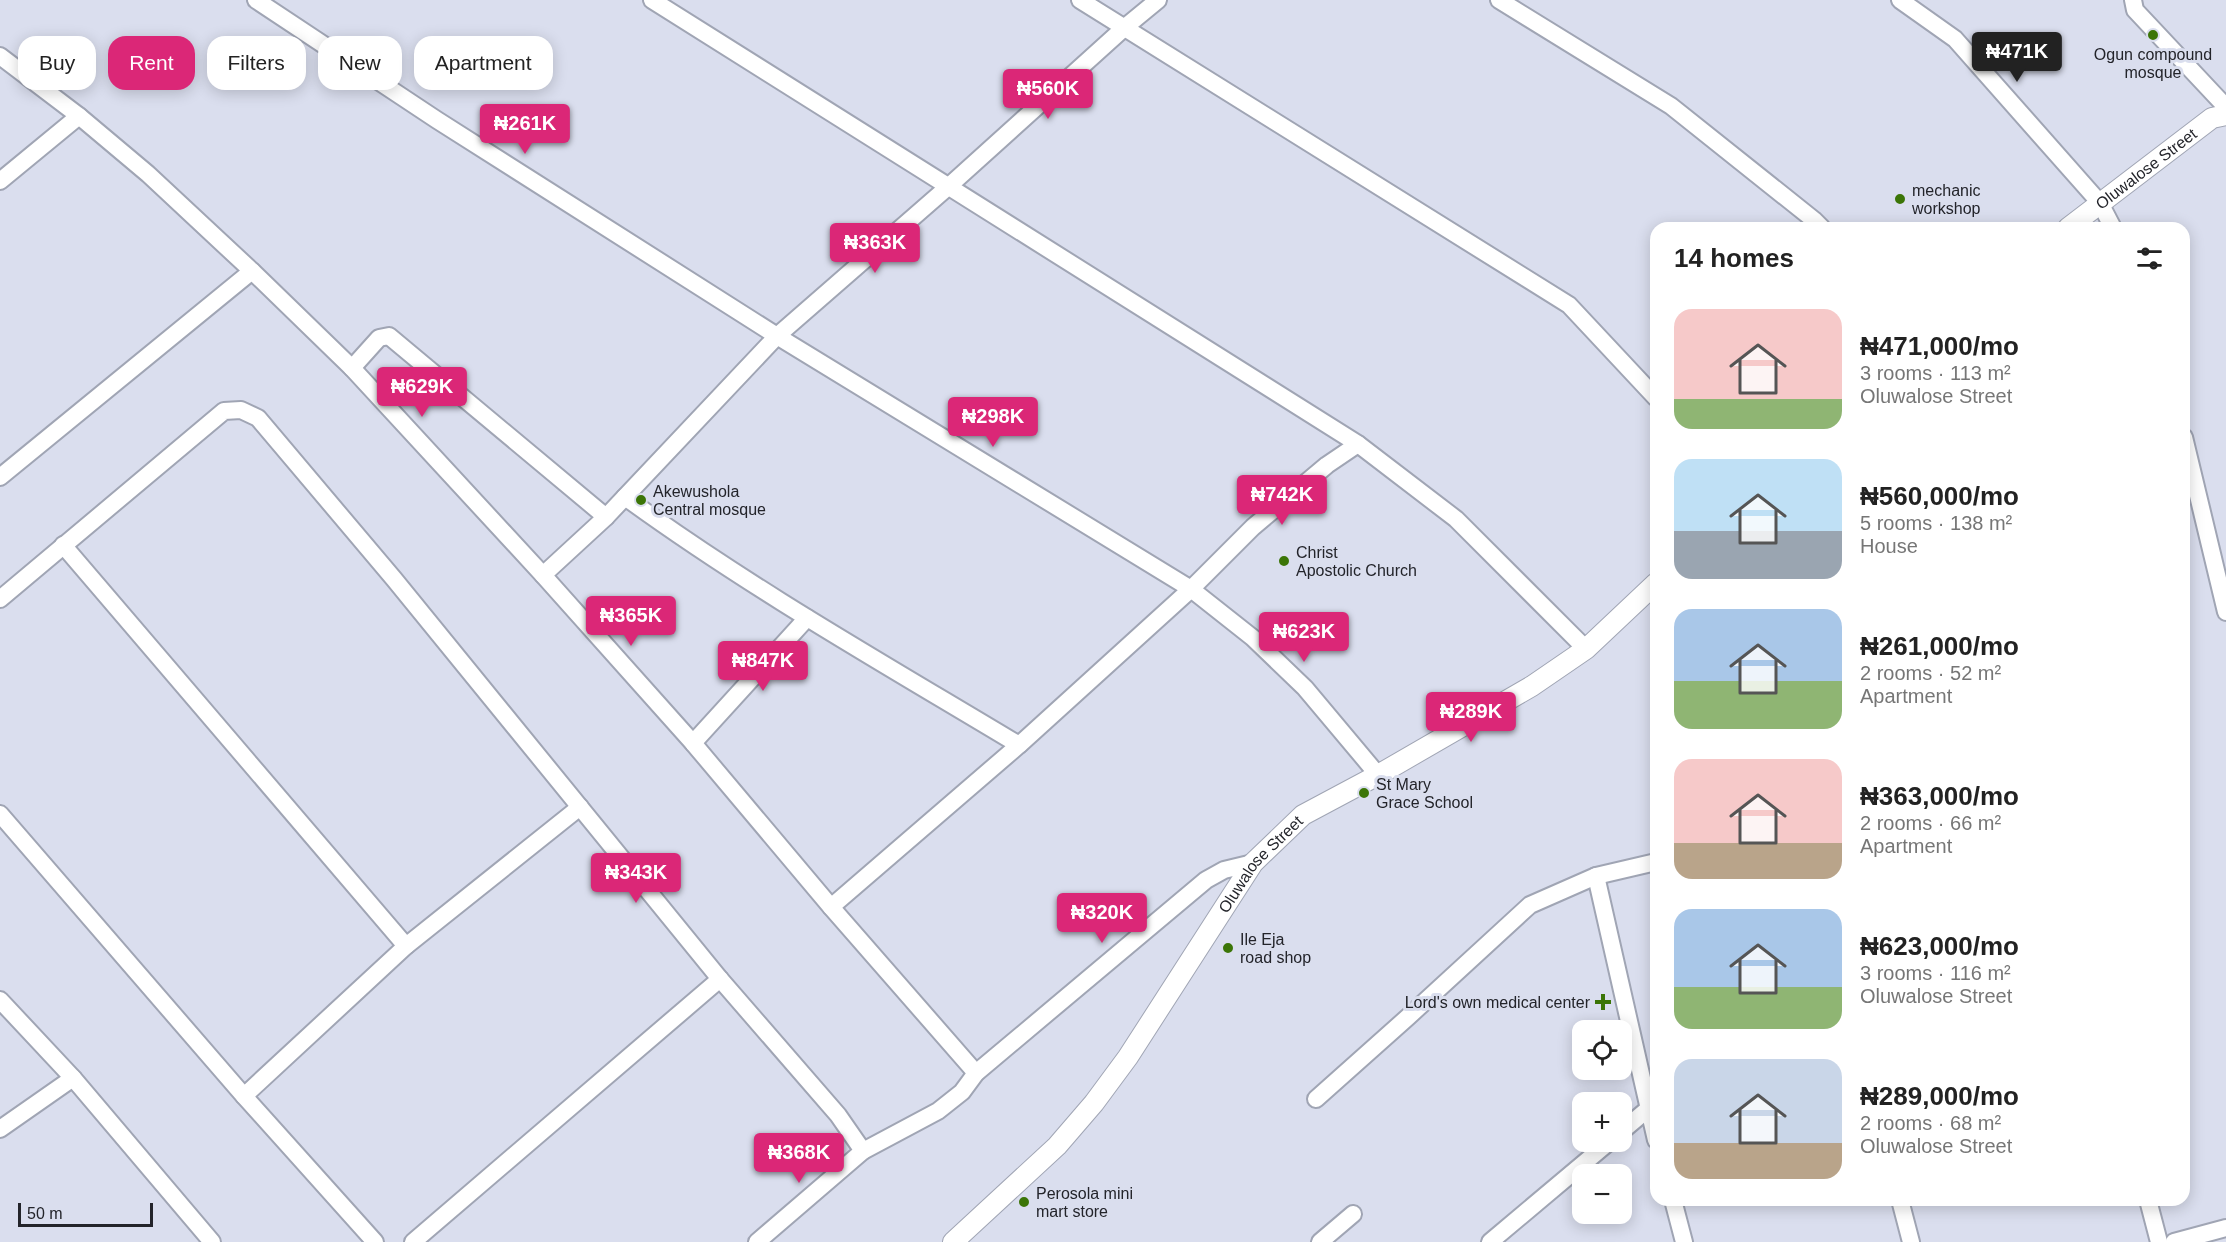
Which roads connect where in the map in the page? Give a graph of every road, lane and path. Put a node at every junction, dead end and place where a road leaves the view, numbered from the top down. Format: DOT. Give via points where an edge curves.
graph roads {
  1 [pos="256,0"];
  2 [pos="652,0"];
  3 [pos="1080,0"];
  4 [pos="1158,0"];
  5 [pos="1499,0"];
  6 [pos="1900,0"];
  7 [pos="2133,0"];
  8 [pos="1124,28"];
  9 [pos="0,56"];
  10 [pos="2226,107"];
  11 [pos="2226,115"];
  12 [pos="79,116"];
  13 [pos="0,181"];
  14 [pos="949,186"];
  15 [pos="2100,203"];
  16 [pos="1816,222"];
  17 [pos="2076,222"];
  18 [pos="2110,222"];
  19 [pos="252,271"];
  20 [pos="777,336"];
  21 [pos="352,368"];
  22 [pos="1650,392"];
  23 [pos="1358,444"];
  24 [pos="2190,462"];
  25 [pos="0,477"];
  26 [pos="625,497"];
  27 [pos="606,517"];
  28 [pos="63,545"];
  29 [pos="543,575"];
  30 [pos="1191,589"];
  31 [pos="1650,589"];
  32 [pos="0,598"];
  33 [pos="2226,612"];
  34 [pos="807,618"];
  35 [pos="1586,649"];
  36 [pos="693,743"];
  37 [pos="1019,745"];
  38 [pos="1378,775"];
  39 [pos="580,807"];
  40 [pos="0,814"];
  41 [pos="1252,863"];
  42 [pos="1650,863"];
  43 [pos="1596,876"];
  44 [pos="831,907"];
  45 [pos="406,946"];
  46 [pos="720,979"];
  47 [pos="0,1000"];
  48 [pos="976,1073"];
  49 [pos="73,1078"];
  50 [pos="244,1096"];
  51 [pos="1316,1098"];
  52 [pos="1648,1109"];
  53 [pos="1650,1117"];
  54 [pos="1632,1123"];
  55 [pos="0,1129"];
  56 [pos="863,1151"];
  57 [pos="1597,1152"];
  58 [pos="1675,1206"];
  59 [pos="1902,1206"];
  60 [pos="2150,1206"];
  61 [pos="1353,1214"];
  62 [pos="2226,1228"];
  63 [pos="212,1242"];
  64 [pos="375,1242"];
  65 [pos="413,1242"];
  66 [pos="757,1242"];
  67 [pos="953,1242"];
  68 [pos="1320,1242"];
  69 [pos="1491,1242"];
  70 [pos="1684,1242"];
  71 [pos="1911,1242"];
  72 [pos="2159,1242"];
  73 [pos="2174,1242"];
  1 -- 20 [label="street"];
  2 -- 14 [label="street"];
  3 -- 8 [label="street"];
  4 -- 8 [label="street"];
  5 -- 16 [label="street" via="1671,106"];
  6 -- 15 [label="street" via="1955,39"];
  7 -- 10 [label="street" via="2134,10"];
  8 -- 14 [label="street"];
  8 -- 22 [label="street" via="1569,305"];
  9 -- 12 [label="street"];
  11 -- 15 [label="street, Oluwalose Street" via="2212,118"];
  12 -- 13 [label="street"];
  12 -- 19 [label="street"];
  14 -- 20 [label="street"];
  14 -- 23 [label="street"];
  15 -- 17 [label="street, Oluwalose Street"];
  15 -- 18 [label="street"];
  19 -- 21 [label="street"];
  19 -- 25 [label="street"];
  20 -- 26 [label="street"];
  20 -- 30 [label="street"];
  21 -- 27 [label="street" via="379,338 388,336"];
  21 -- 29 [label="street"];
  23 -- 30 [label="street" via="1253,527"];
  23 -- 35 [label="street" via="1456,519"];
  24 -- 33 [label="street"];
  26 -- 27 [label="street"];
  26 -- 34 [label="street"];
  27 -- 29 [label="street"];
  28 -- 32 [label="street"];
  28 -- 39 [label="street" via="224,411 240,410 258,418"];
  28 -- 45 [label="street"];
  29 -- 36 [label="street"];
  30 -- 37 [label="street"];
  30 -- 38 [label="street" via="1253,638 1305,688"];
  31 -- 35 [label="street, Oluwalose Street"];
  34 -- 36 [label="street"];
  34 -- 37 [label="street"];
  35 -- 38 [label="street, Oluwalose Street" via="1532,686"];
  36 -- 44 [label="street"];
  37 -- 44 [label="street"];
  38 -- 41 [label="street, Oluwalose Street" via="1303,815"];
  39 -- 45 [label="street"];
  39 -- 46 [label="street"];
  40 -- 50 [label="street"];
  41 -- 48 [label="street" via="1224,870 1206,880"];
  41 -- 67 [label="street, Oluwalose Street" via="1128,1057 1094,1103 1057,1146"];
  42 -- 43 [label="street"];
  43 -- 51 [label="street" via="1530,905"];
  43 -- 52 [label="street"];
  44 -- 48 [label="street"];
  45 -- 50 [label="street"];
  46 -- 56 [label="street" via="838,1115"];
  46 -- 65 [label="street"];
  47 -- 49 [label="street"];
  48 -- 56 [label="street" via="962,1092 938,1111"];
  49 -- 55 [label="street"];
  49 -- 63 [label="street"];
  50 -- 64 [label="street"];
  52 -- 53 [label="street"];
  52 -- 54 [label="street"];
  56 -- 66 [label="street"];
  57 -- 69 [label="street"];
  58 -- 70 [label="street"];
  59 -- 71 [label="street"];
  60 -- 72 [label="street"];
  61 -- 68 [label="street"];
  62 -- 73 [label="street"];
}
